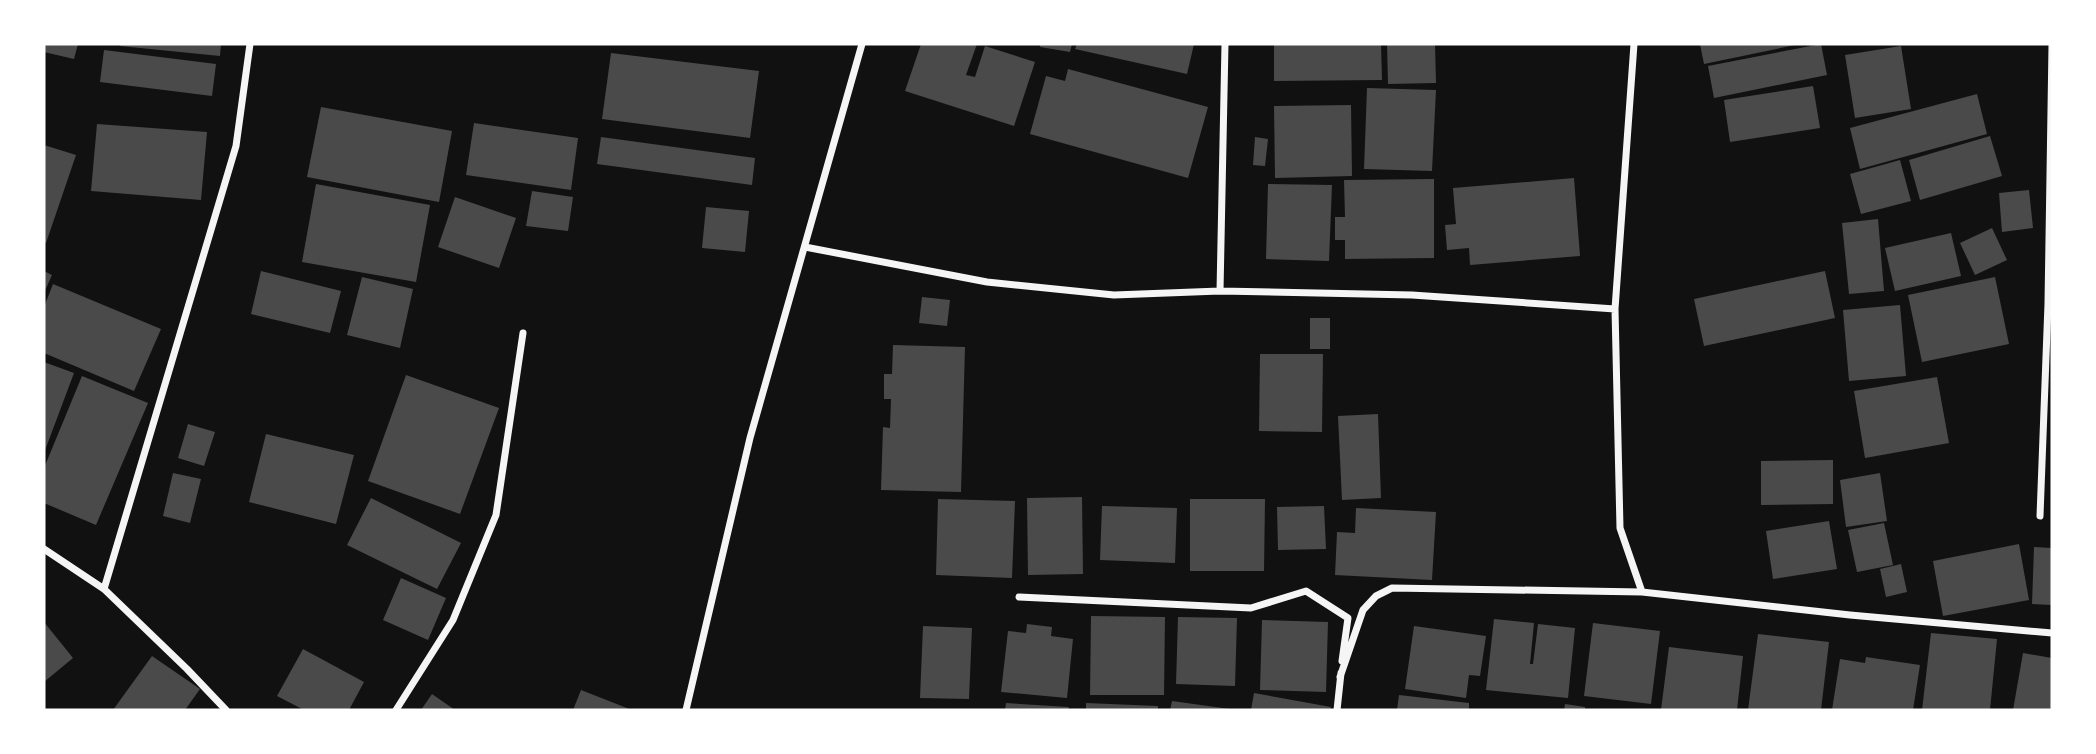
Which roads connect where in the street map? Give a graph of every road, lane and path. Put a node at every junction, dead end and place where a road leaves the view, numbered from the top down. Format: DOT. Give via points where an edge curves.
graph roads {
  1 [pos="250,44"];
  2 [pos="862,44"];
  3 [pos="1226,44"];
  4 [pos="1634,44"];
  5 [pos="2052,45"];
  6 [pos="805,247"];
  7 [pos="1220,291"];
  8 [pos="1615,309"];
  9 [pos="523,333"];
  10 [pos="2040,516"];
  11 [pos="44,549"];
  12 [pos="104,589"];
  13 [pos="1642,592"];
  14 [pos="1019,597"];
  15 [pos="2052,633"];
  16 [pos="1340,677"];
  17 [pos="226,710"];
  18 [pos="396,710"];
  19 [pos="686,710"];
  20 [pos="1337,710"];
  1 -- 12 [label="street" via="236,146"];
  2 -- 6 [label="street"];
  3 -- 7 [label="street"];
  4 -- 8 [label="street"];
  5 -- 10 [label="street"];
  6 -- 7 [label="street" via="987,282 1114,295"];
  6 -- 19 [label="street" via="750,438"];
  7 -- 8 [label="street" via="1412,295"];
  8 -- 13 [label="street" via="1620,528"];
  9 -- 18 [label="street" via="496,515 453,620"];
  11 -- 12 [label="street"];
  12 -- 17 [label="street"];
  13 -- 15 [label="street"];
  13 -- 16 [label="street" via="1392,588 1363,610"];
  14 -- 16 [label="street" via="1251,608 1306,591 1348,618"];
  16 -- 20 [label="street"];
}
